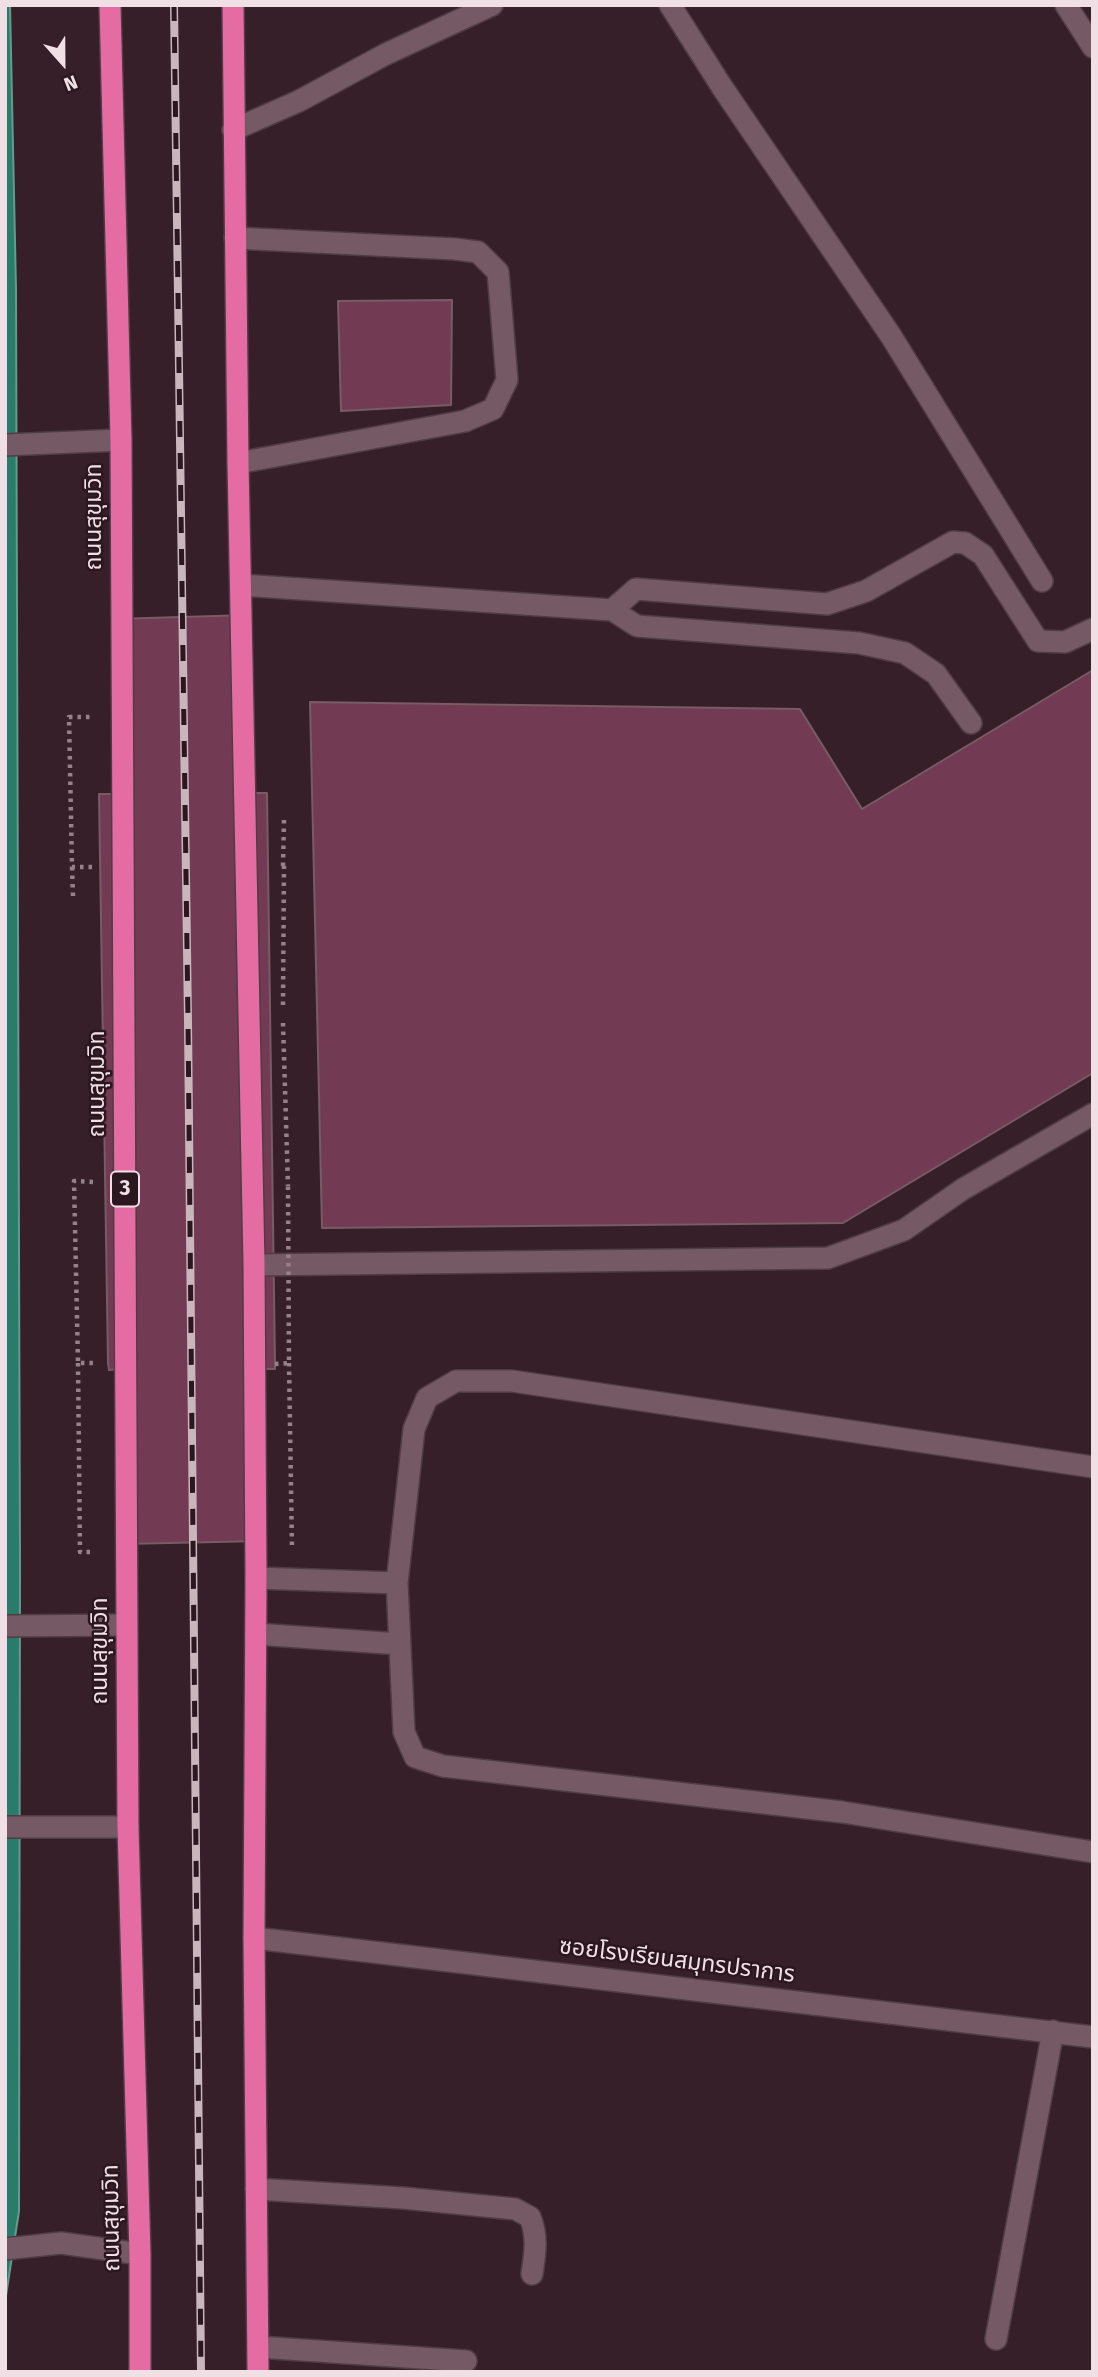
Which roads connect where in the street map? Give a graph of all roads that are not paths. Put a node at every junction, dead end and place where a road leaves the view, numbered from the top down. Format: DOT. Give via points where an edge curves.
graph roads {
  1 [pos="110,5"];
  2 [pos="233,5"];
  3 [pos="492,5"];
  4 [pos="670,5"];
  5 [pos="1066,5"];
  6 [pos="1093,47"];
  7 [pos="233,130"];
  8 [pos="235,238"];
  9 [pos="121,440"];
  10 [pos="5,444"];
  11 [pos="238,463"];
  12 [pos="1042,581"];
  13 [pos="241,584"];
  14 [pos="612,610"];
  15 [pos="1093,629"];
  16 [pos="971,723"];
  17 [pos="1093,1114"];
  18 [pos="254,1265"];
  19 [pos="1093,1467"];
  20 [pos="256,1578"];
  21 [pos="397,1583"];
  22 [pos="127,1625"];
  23 [pos="5,1626"];
  24 [pos="256,1634"];
  25 [pos="400,1644"];
  26 [pos="128,1826"];
  27 [pos="5,1827"];
  28 [pos="1093,1852"];
  29 [pos="254,1938"];
  30 [pos="1053,2031"];
  31 [pos="1093,2037"];
  32 [pos="256,2189"];
  33 [pos="5,2249"];
  34 [pos="140,2254"];
  35 [pos="532,2274"];
  36 [pos="996,2339"];
  37 [pos="258,2347"];
  38 [pos="466,2361"];
  39 [pos="139,2372"];
  40 [pos="258,2372"];
  1 -- 9 [label="highway, ถนนสุขุมวิท / 3"];
  2 -- 7 [label="highway"];
  3 -- 7 [label="street"];
  4 -- 12 [label="street" via="891,336"];
  5 -- 6 [label="street"];
  7 -- 8 [label="highway"];
  8 -- 11 [label="highway"];
  8 -- 11 [label="street" via="478,252 498,272 507,380 493,409 466,421"];
  9 -- 10 [label="street"];
  9 -- 22 [label="highway, ถนนสุขุมวิท / 3"];
  11 -- 13 [label="highway"];
  13 -- 14 [label="street"];
  13 -- 18 [label="highway"];
  14 -- 15 [label="street" via="636,589 827,604 866,591 953,542 965,543 983,555 1038,641 1065,642"];
  14 -- 16 [label="street" via="637,626 859,643 905,653 936,674"];
  17 -- 18 [label="street" via="962,1189 904,1230 828,1258"];
  18 -- 20 [label="highway"];
  19 -- 21 [label="street" via="512,1381 456,1381 427,1398 414,1429"];
  20 -- 21 [label="street"];
  20 -- 24 [label="highway"];
  21 -- 25 [label="street"];
  22 -- 23 [label="street"];
  22 -- 26 [label="highway, ถนนสุขุมวิท / 3"];
  24 -- 25 [label="street"];
  24 -- 29 [label="highway"];
  25 -- 28 [label="street" via="404,1732 415,1757 443,1766 842,1812"];
  26 -- 27 [label="street"];
  26 -- 34 [label="highway, ถนนสุขุมวิท / 3"];
  29 -- 30 [label="street, ซอยโรงเรียนสมุทรปราการ"];
  29 -- 32 [label="highway"];
  30 -- 31 [label="street, ซอยโรงเรียนสมุทรปราการ"];
  30 -- 36 [label="street"];
  32 -- 35 [label="street" via="515,2209 530,2217 535,2229"];
  32 -- 37 [label="highway"];
  33 -- 34 [label="street" via="61,2243"];
  34 -- 39 [label="highway, ถนนสุขุมวิท / 3"];
  37 -- 38 [label="street"];
  37 -- 40 [label="highway"];
}
